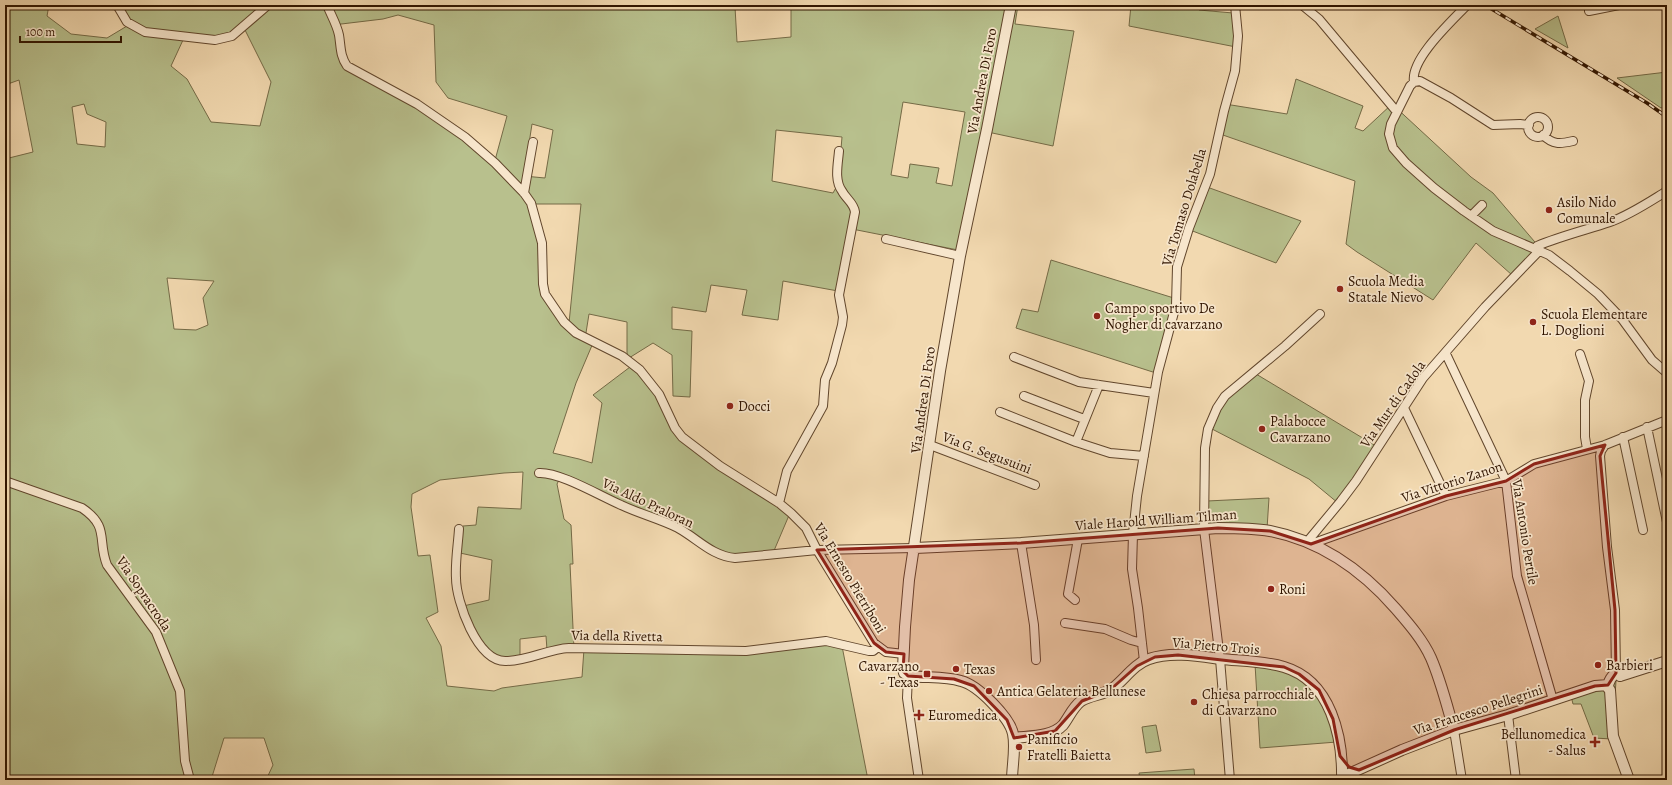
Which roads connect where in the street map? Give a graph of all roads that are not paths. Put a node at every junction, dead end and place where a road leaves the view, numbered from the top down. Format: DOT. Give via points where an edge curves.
graph roads {
  1 [pos="117,5"];
  2 [pos="268,5"];
  3 [pos="327,5"];
  4 [pos="1011,5"];
  5 [pos="1235,5"];
  6 [pos="1302,5"];
  7 [pos="1467,5"];
  8 [pos="1619,5"];
  9 [pos="1588,11"];
  10 [pos="1414,82"];
  11 [pos="1397,112"];
  12 [pos="1529,126"];
  13 [pos="1543,136"];
  14 [pos="1573,141"];
  15 [pos="533,142"];
  16 [pos="839,152"];
  17 [pos="1667,191"];
  18 [pos="524,193"];
  19 [pos="1482,205"];
  20 [pos="1471,216"];
  21 [pos="886,239"];
  22 [pos="1538,250"];
  23 [pos="960,256"];
  24 [pos="1320,314"];
  25 [pos="1446,354"];
  26 [pos="1580,354"];
  27 [pos="1014,357"];
  28 [pos="1667,373"];
  29 [pos="1099,385"];
  30 [pos="1154,393"];
  31 [pos="1024,396"];
  32 [pos="1404,408"];
  33 [pos="1000,412"];
  34 [pos="1084,419"];
  35 [pos="1667,420"];
  36 [pos="1647,427"];
  37 [pos="1623,437"];
  38 [pos="1076,442"];
  39 [pos="930,445"];
  40 [pos="1605,445"];
  41 [pos="1587,449"];
  42 [pos="1144,456"];
  43 [pos="539,473"];
  44 [pos="5,480"];
  45 [pos="1506,481"];
  46 [pos="1035,485"];
  47 [pos="1446,496"];
  48 [pos="780,503"];
  49 [pos="1667,522"];
  50 [pos="459,529"];
  51 [pos="1204,529"];
  52 [pos="1643,530"];
  53 [pos="1133,534"];
  54 [pos="1078,539"];
  55 [pos="1021,543"];
  56 [pos="1309,543"];
  57 [pos="915,548"];
  58 [pos="817,550"];
  59 [pos="1075,600"];
  60 [pos="1065,623"];
  61 [pos="1142,643"];
  62 [pos="878,647"];
  63 [pos="904,654"];
  64 [pos="1220,659"];
  65 [pos="1036,660"];
  66 [pos="1667,661"];
  67 [pos="1144,662"];
  68 [pos="1618,674"];
  69 [pos="908,676"];
  70 [pos="1609,688"];
  71 [pos="1553,700"];
  72 [pos="1508,715"];
  73 [pos="1454,730"];
  74 [pos="1014,738"];
  75 [pos="1340,756"];
  76 [pos="1359,770"];
  77 [pos="1342,779"];
  78 [pos="1628,779"];
  79 [pos="190,780"];
  80 [pos="919,780"];
  81 [pos="1012,780"];
  82 [pos="1230,780"];
  83 [pos="1462,780"];
  84 [pos="1516,780"];
  1 -- 2 [label="street" via="127,22 145,32 215,40 232,36"];
  3 -- 18 [label="street, Via Ernesto Pietriboni" via="339,35 342,60 346,66 417,104 464,137 495,162"];
  4 -- 23 [label="street, Via Andrea Di Foro"];
  5 -- 30 [label="street, Via Tomaso Dolabella" via="1238,36 1235,71 1210,174 1189,228 1178,267 1176,305"];
  6 -- 11 [label="street" via="1319,19"];
  7 -- 10 [label="street" via="1427,48 1414,72"];
  8 -- 9 [label="street"];
  10 -- 11 [label="street"];
  10 -- 12 [label="street" via="1426,83 1493,125"];
  11 -- 20 [label="street" via="1389,134 1393,148 1425,180"];
  12 -- 13 [label="street" via="1534,136"];
  12 -- 13 [label="street" via="1534,118 1544,119 1548,128"];
  13 -- 14 [label="street" via="1557,144"];
  15 -- 18 [label="street"];
  16 -- 48 [label="street" via="838,184 855,212 839,295 842,325 825,380 823,406 787,471"];
  17 -- 22 [label="street, Via Mur di Cadola" via="1611,221 1537,246"];
  18 -- 48 [label="street, Via Ernesto Pietriboni" via="531,203 542,243 545,294 564,322 576,332 631,363 654,386 675,428 682,436 720,466"];
  19 -- 20 [label="street"];
  20 -- 22 [label="street" via="1505,237"];
  21 -- 23 [label="street"];
  22 -- 25 [label="street, Via Mur di Cadola"];
  22 -- 28 [label="street" via="1598,294 1622,319 1652,360"];
  23 -- 39 [label="street, Via Andrea Di Foro"];
  24 -- 51 [label="street" via="1225,396 1214,414 1205,448"];
  25 -- 32 [label="street, Via Mur di Cadola" via="1423,378"];
  25 -- 45 [label="street, Via Antonio Pertile"];
  26 -- 41 [label="street" via="1589,381 1585,400"];
  27 -- 29 [label="street" via="1079,382"];
  29 -- 30 [label="street"];
  29 -- 34 [label="street"];
  30 -- 42 [label="street, Via Tomaso Dolabella"];
  31 -- 34 [label="street"];
  32 -- 47 [label="street"];
  32 -- 56 [label="street, Via Mur di Cadola" via="1341,502"];
  33 -- 38 [label="street"];
  34 -- 38 [label="street"];
  35 -- 36 [label="street, Via Vittorio Zanon"];
  36 -- 37 [label="street, Via Vittorio Zanon"];
  36 -- 49 [label="street"];
  37 -- 40 [label="street, Via Vittorio Zanon"];
  37 -- 52 [label="street"];
  38 -- 42 [label="street" via="1110,453"];
  39 -- 46 [label="street, Via G. Segusuini"];
  39 -- 57 [label="street, Via Andrea Di Foro"];
  40 -- 41 [label="street, Via Vittorio Zanon"];
  40 -- 68 [label="street" via="1600,456 1615,610"];
  41 -- 45 [label="street, Via Vittorio Zanon" via="1529,466"];
  42 -- 53 [label="street, Via Tomaso Dolabella"];
  43 -- 58 [label="street, Via Aldo Praloran" via="553,474 622,506 672,525 723,556 735,558"];
  44 -- 79 [label="street, Via Sopracroda" via="76,506 91,514 97,521 101,529 107,565 156,632 180,691 185,761"];
  45 -- 47 [label="street, Via Vittorio Zanon"];
  45 -- 71 [label="street, Via Antonio Pertile" via="1517,576"];
  47 -- 56 [label="street, Via Vittorio Zanon"];
  48 -- 58 [label="street, Via Ernesto Pietriboni" via="806,528"];
  50 -- 62 [label="street, Via della Rivetta" via="456,579 461,606 474,638 496,659 505,662 560,648 746,651 826,641 870,651"];
  51 -- 53 [label="street, Viale Harold William Tilman"];
  51 -- 56 [label="street, Viale Harold William Tilman" via="1248,528 1270,531"];
  51 -- 64 [label="street"];
  53 -- 54 [label="street, Viale Harold William Tilman"];
  53 -- 61 [label="street, Via Tomaso Dolabella" via="1132,569"];
  54 -- 55 [label="street, Viale Harold William Tilman"];
  54 -- 59 [label="street" via="1068,594"];
  55 -- 57 [label="street, Viale Harold William Tilman"];
  55 -- 65 [label="street" via="1034,625"];
  56 -- 73 [label="street, Viale Harold William Tilman" via="1327,550 1366,578 1381,591 1418,636 1430,657"];
  57 -- 58 [label="street"];
  57 -- 63 [label="street, Via Andrea Di Foro" via="904,627"];
  58 -- 62 [label="street, Via Ernesto Pietriboni"];
  60 -- 61 [label="street" via="1105,629"];
  61 -- 67 [label="street, Via Tomaso Dolabella"];
  62 -- 63 [label="street, Via Ernesto Pietriboni" via="886,652"];
  63 -- 69 [label="street, Via Andrea Di Foro" via="903,671"];
  64 -- 67 [label="street, Via Pietro Trois" via="1168,655"];
  64 -- 75 [label="street, Via Pietro Trois" via="1284,667 1313,684 1324,698 1333,719"];
  64 -- 82 [label="street"];
  66 -- 68 [label="street"];
  67 -- 74 [label="street, Via Pietro Trois" via="1110,690 1082,701 1055,731"];
  68 -- 70 [label="street" via="1616,687"];
  69 -- 74 [label="street" via="954,679 974,686 1007,720"];
  69 -- 80 [label="street" via="907,698"];
  70 -- 71 [label="street, Via Francesco Pellegrini" via="1595,686"];
  70 -- 78 [label="street" via="1613,736"];
  71 -- 72 [label="street, Via Francesco Pellegrini"];
  72 -- 73 [label="street, Via Francesco Pellegrini"];
  72 -- 84 [label="street"];
  73 -- 76 [label="street, Via Francesco Pellegrini"];
  73 -- 83 [label="street"];
  74 -- 81 [label="street"];
  75 -- 76 [label="street" via="1349,767"];
  75 -- 77 [label="street, Via Pietro Trois"];
  76 -- 77 [label="street, Via Francesco Pellegrini"];
}
